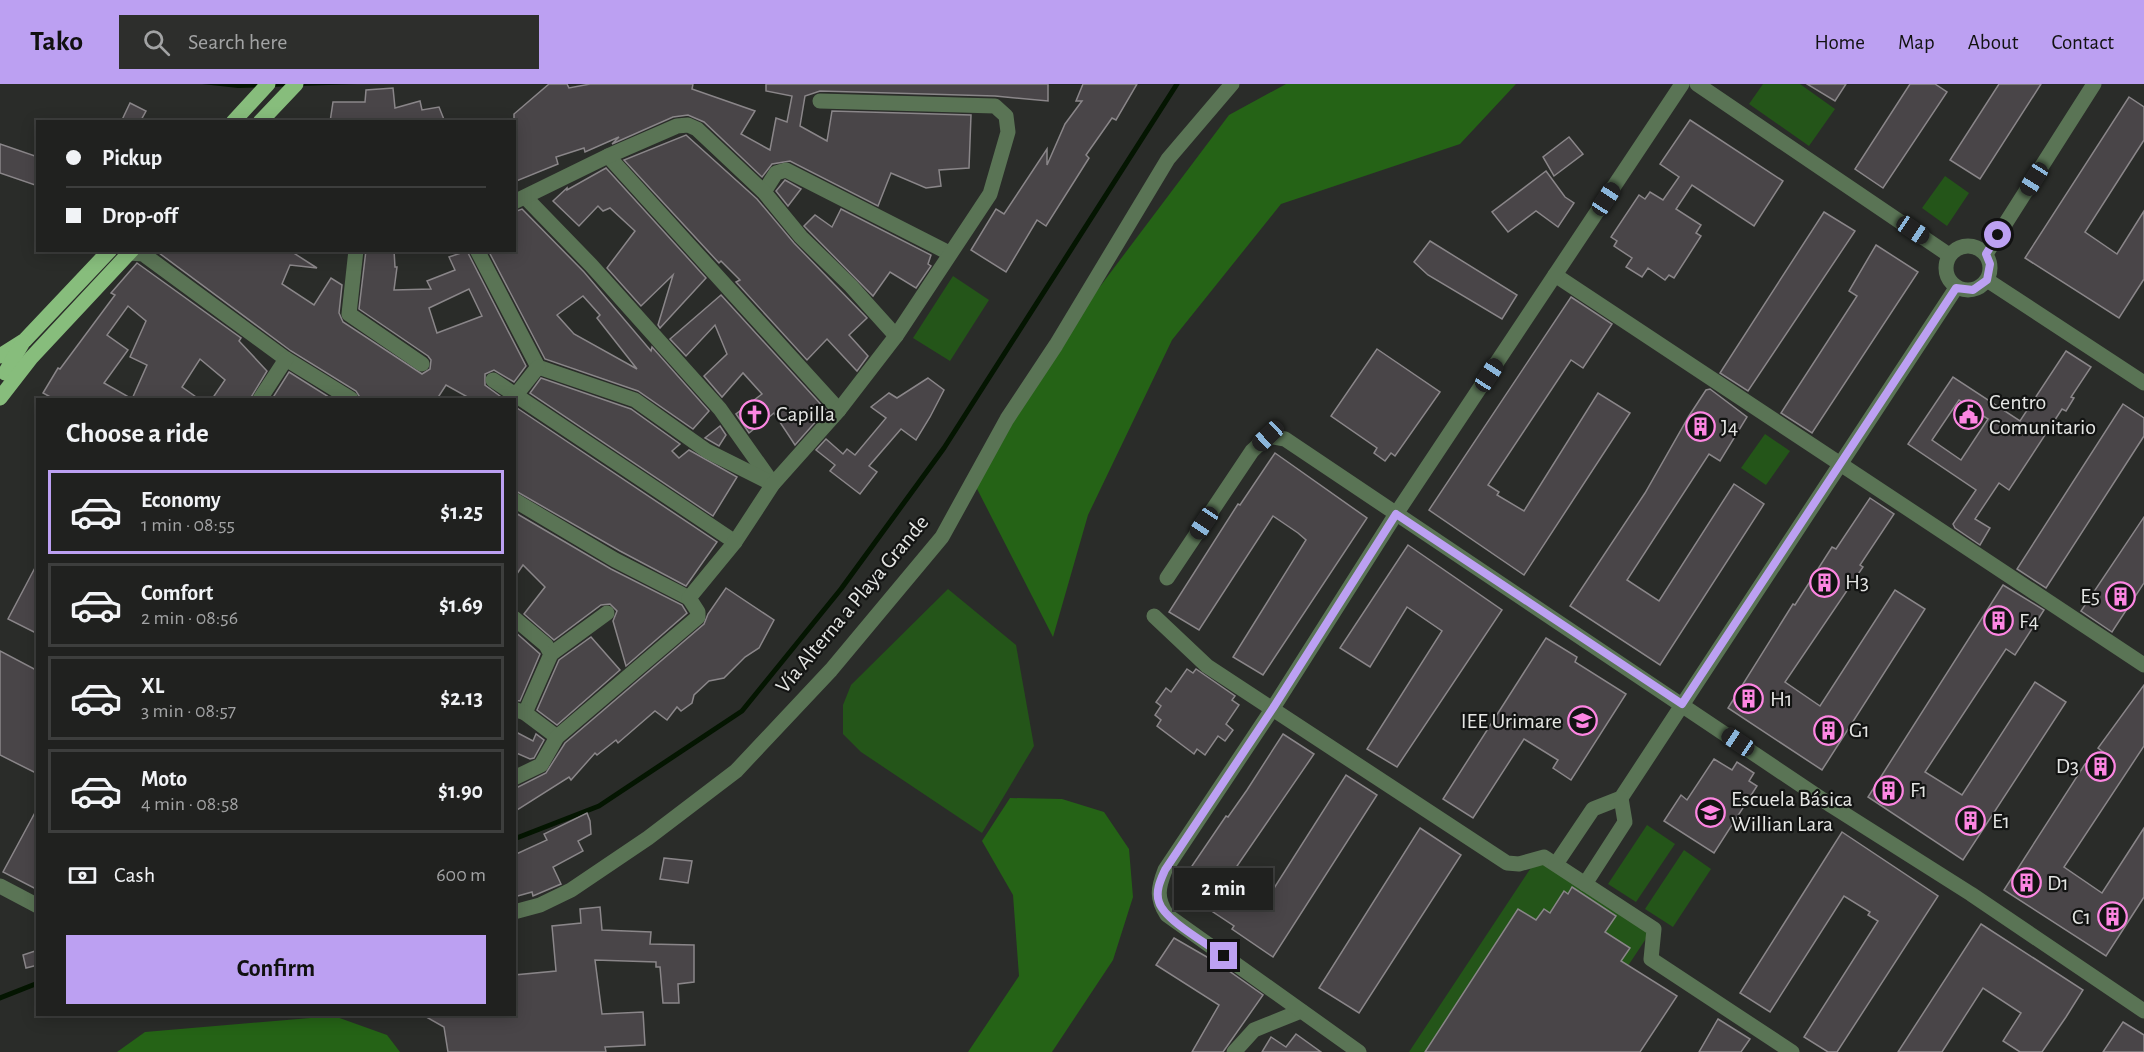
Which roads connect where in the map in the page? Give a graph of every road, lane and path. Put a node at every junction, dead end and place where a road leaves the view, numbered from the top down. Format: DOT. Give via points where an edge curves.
graph roads {
  1 [pos="268,84"];
  2 [pos="296,84"];
  3 [pos="1232,84"];
  4 [pos="1682,84"];
  5 [pos="1697,84"];
  6 [pos="2094,84"];
  7 [pos="820,101"];
  8 [pos="235,120"];
  9 [pos="262,120"];
  10 [pos="608,156"];
  11 [pos="764,192"];
  12 [pos="520,200"];
  13 [pos="108,252"];
  14 [pos="130,252"];
  15 [pos="356,252"];
  16 [pos="478,252"];
  17 [pos="949,254"];
  18 [pos="1986,254"];
  19 [pos="1949,255"];
  20 [pos="1555,275"];
  21 [pos="1987,280"];
  22 [pos="1956,288"];
  23 [pos="896,336"];
  24 [pos="25,340"];
  25 [pos="0,356"];
  26 [pos="31,358"];
  27 [pos="286,359"];
  28 [pos="422,364"];
  29 [pos="538,367"];
  30 [pos="3,376"];
  31 [pos="493,380"];
  32 [pos="2144,383"];
  33 [pos="515,396"];
  34 [pos="0,398"];
  35 [pos="261,398"];
  36 [pos="349,398"];
  37 [pos="839,410"];
  38 [pos="1841,465"];
  39 [pos="772,484"];
  40 [pos="516,501"];
  41 [pos="1396,514"];
  42 [pos="735,542"];
  43 [pos="1167,578"];
  44 [pos="689,598"];
  45 [pos="607,612"];
  46 [pos="1154,616"];
  47 [pos="516,620"];
  48 [pos="551,654"];
  49 [pos="2144,665"];
  50 [pos="1682,704"];
  51 [pos="1273,708"];
  52 [pos="520,711"];
  53 [pos="557,737"];
  54 [pos="516,777"];
  55 [pos="1621,798"];
  56 [pos="1556,864"];
  57 [pos="1585,884"];
  58 [pos="0,886"];
  59 [pos="36,905"];
  60 [pos="516,911"];
  61 [pos="1301,1011"];
  62 [pos="2144,1011"];
  63 [pos="1234,1052"];
  64 [pos="1359,1052"];
  65 [pos="1792,1052"];
  1 -- 8 [label="main road"];
  2 -- 9 [label="main road"];
  3 -- 60 [label="street, Vía Alterna a Playa Grande" via="1168,159 1007,419 942,537 831,670 736,771 602,872 540,905"];
  4 -- 20 [label="street"];
  5 -- 19 [label="street"];
  6 -- 18 [label="street"];
  7 -- 17 [label="street" via="994,106 1006,116 1008,132 990,194"];
  10 -- 11 [label="street" via="688,124"];
  10 -- 12 [label="street"];
  10 -- 37 [label="street"];
  11 -- 17 [label="street" via="776,173 786,170"];
  11 -- 23 [label="street" via="801,237"];
  12 -- 39 [label="street" via="591,265 720,409"];
  13 -- 24 [label="main road"];
  14 -- 26 [label="main road"];
  14 -- 27 [label="street" via="142,254"];
  15 -- 28 [label="street" via="349,314"];
  16 -- 29 [label="street"];
  17 -- 23 [label="street"];
  18 -- 19 [label="street" via="1972,246 1956,249"];
  18 -- 21 [label="street" via="1990,264"];
  19 -- 22 [label="street" via="1945,272"];
  20 -- 38 [label="street"];
  20 -- 41 [label="street"];
  21 -- 22 [label="street" via="1973,290"];
  21 -- 32 [label="street"];
  22 -- 38 [label="street"];
  23 -- 37 [label="street"];
  24 -- 25 [label="main road"];
  24 -- 30 [label="main road"];
  26 -- 30 [label="main road"];
  26 -- 34 [label="main road"];
  27 -- 35 [label="street"];
  27 -- 36 [label="street"];
  29 -- 33 [label="street"];
  29 -- 39 [label="street" via="635,400 707,451"];
  31 -- 33 [label="street"];
  33 -- 42 [label="street"];
  37 -- 39 [label="street"];
  38 -- 49 [label="street"];
  38 -- 50 [label="street"];
  39 -- 42 [label="street"];
  40 -- 44 [label="street"];
  41 -- 43 [label="street" via="1285,439 1268,436 1252,451"];
  41 -- 50 [label="street"];
  41 -- 51 [label="street"];
  42 -- 44 [label="street"];
  44 -- 53 [label="street" via="698,612 693,623"];
  45 -- 48 [label="street"];
  46 -- 51 [label="street" via="1207,666"];
  47 -- 48 [label="street"];
  48 -- 52 [label="street"];
  50 -- 55 [label="street"];
  50 -- 62 [label="street"];
  51 -- 56 [label="street" via="1507,863 1545,857"];
  51 -- 61 [label="street" via="1165,870 1158,887 1159,902 1167,915"];
  52 -- 53 [label="street"];
  53 -- 54 [label="street" via="541,765"];
  55 -- 56 [label="street" via="1593,808"];
  55 -- 57 [label="street" via="1625,822"];
  56 -- 57 [label="street"];
  57 -- 65 [label="street" via="1654,929 1651,959"];
  58 -- 59 [label="street"];
  61 -- 63 [label="street" via="1254,1030"];
  61 -- 64 [label="street"];
}
